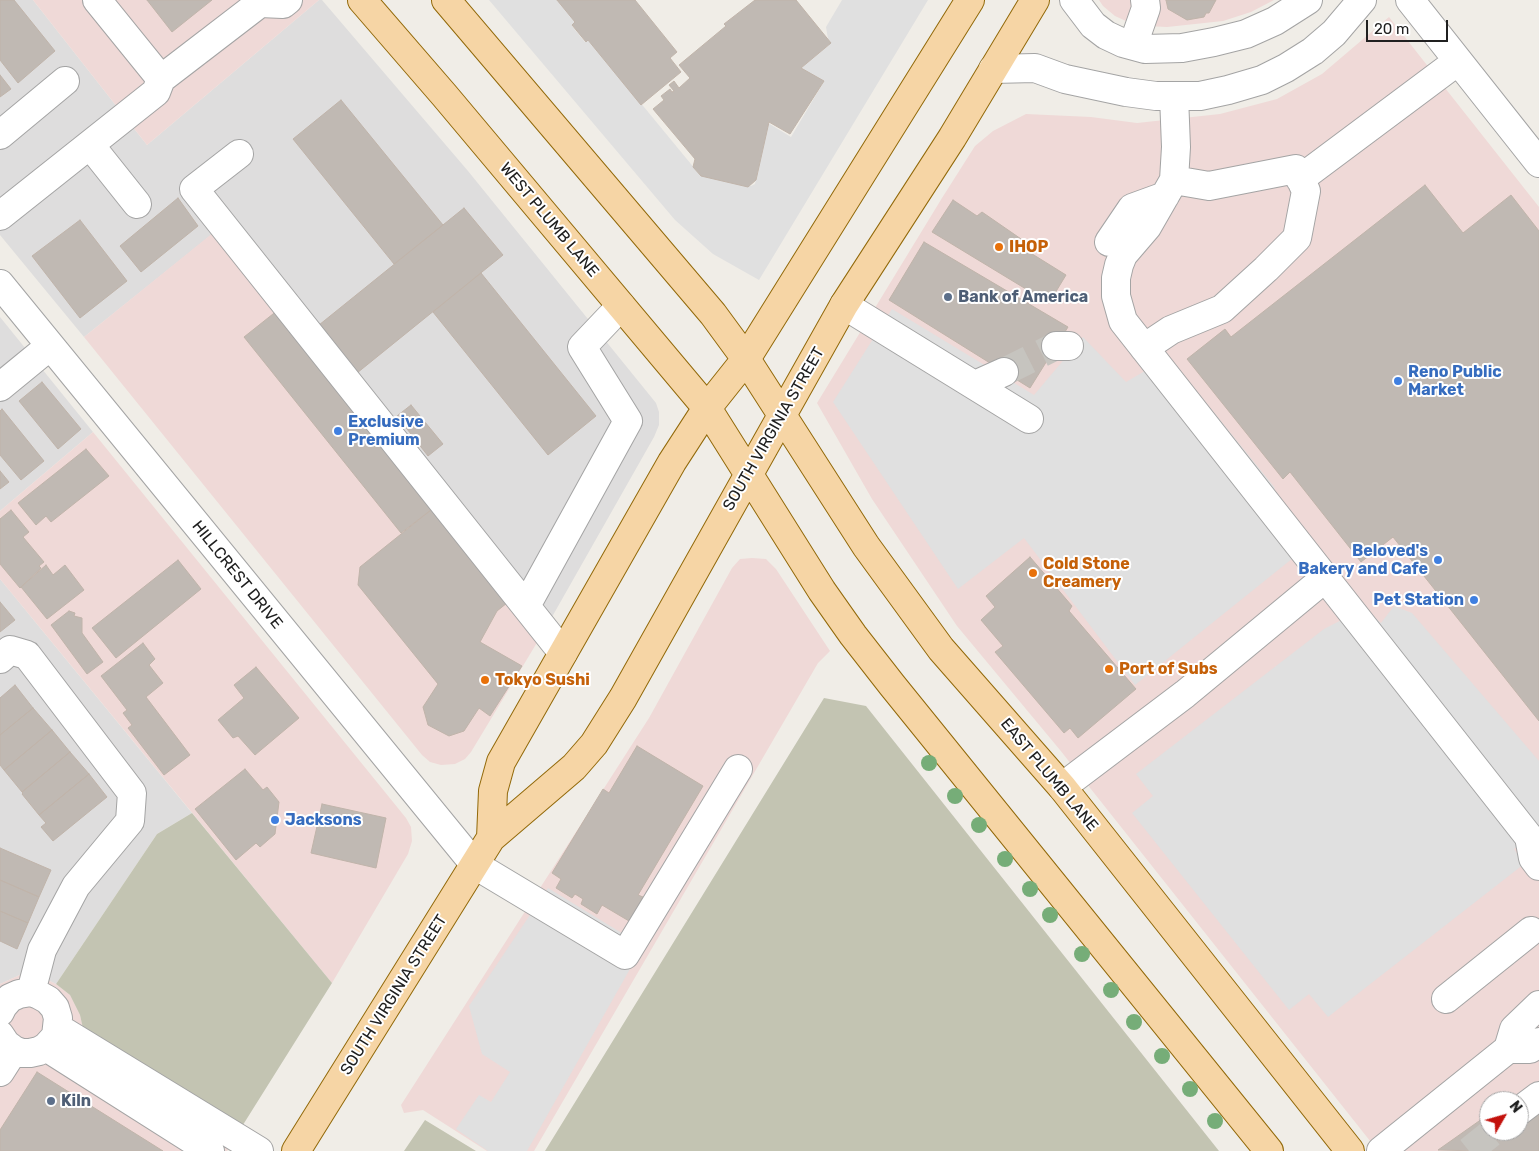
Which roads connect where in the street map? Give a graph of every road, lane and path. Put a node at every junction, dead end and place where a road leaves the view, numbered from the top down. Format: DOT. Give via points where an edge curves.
graph roads {
  1 [pos="96,0"];
  2 [pos="288,0"];
  3 [pos="362,0"];
  4 [pos="446,0"];
  5 [pos="970,0"];
  6 [pos="1035,0"];
  7 [pos="1074,0"];
  8 [pos="1144,0"];
  9 [pos="1308,0"];
  10 [pos="1362,0"];
  11 [pos="1410,0"];
  12 [pos="1133,45"];
  13 [pos="1458,61"];
  14 [pos="993,69"];
  15 [pos="161,79"];
  16 [pos="66,81"];
  17 [pos="1174,96"];
  18 [pos="0,134"];
  19 [pos="90,145"];
  20 [pos="239,154"];
  21 [pos="1539,163"];
  22 [pos="1300,179"];
  23 [pos="1170,188"];
  24 [pos="137,204"];
  25 [pos="0,216"];
  26 [pos="1109,242"];
  27 [pos="0,284"];
  28 [pos="844,305"];
  29 [pos="621,306"];
  30 [pos="50,346"];
  31 [pos="1144,348"];
  32 [pos="746,359"];
  33 [pos="1004,372"];
  34 [pos="975,385"];
  35 [pos="0,388"];
  36 [pos="707,408"];
  37 [pos="783,416"];
  38 [pos="1029,419"];
  39 [pos="748,475"];
  40 [pos="1324,579"];
  41 [pos="526,606"];
  42 [pos="563,653"];
  43 [pos="0,659"];
  44 [pos="738,768"];
  45 [pos="1062,787"];
  46 [pos="492,838"];
  47 [pos="1534,840"];
  48 [pos="475,865"];
  49 [pos="1539,866"];
  50 [pos="1531,931"];
  51 [pos="30,992"];
  52 [pos="1446,999"];
  53 [pos="1539,1006"];
  54 [pos="0,1012"];
  55 [pos="52,1038"];
  56 [pos="1539,1042"];
  57 [pos="1508,1049"];
  58 [pos="5,1052"];
  59 [pos="210,1151"];
  60 [pos="259,1151"];
  61 [pos="296,1151"];
  62 [pos="1269,1151"];
  63 [pos="1350,1151"];
  64 [pos="1381,1151"];
  1 -- 15 [label="street"];
  2 -- 15 [label="street" via="283,4 260,3"];
  3 -- 29 [label="main road, WEST PLUMB LANE"];
  4 -- 32 [label="main road" via="713,314"];
  5 -- 32 [label="main road"];
  6 -- 14 [label="main road, SOUTH VIRGINIA STREET"];
  7 -- 12 [label="street" via="1093,25 1106,35"];
  8 -- 12 [label="street" via="1146,8"];
  9 -- 12 [label="street" via="1275,21 1246,34 1182,48 1145,49"];
  10 -- 17 [label="street" via="1334,33 1286,68 1262,80 1228,90 1200,96"];
  11 -- 13 [label="street"];
  13 -- 21 [label="street"];
  13 -- 22 [label="street"];
  14 -- 17 [label="street" via="1035,68 1065,79 1126,92"];
  14 -- 28 [label="main road, SOUTH VIRGINIA STREET"];
  15 -- 19 [label="street" via="156,92"];
  16 -- 18 [label="street"];
  17 -- 23 [label="street" via="1176,147"];
  19 -- 24 [label="street"];
  19 -- 25 [label="street"];
  20 -- 41 [label="street" via="194,189"];
  22 -- 23 [label="street" via="1296,169 1209,186"];
  22 -- 31 [label="street" via="1306,191 1297,238 1222,309 1171,330"];
  23 -- 26 [label="street" via="1132,208"];
  23 -- 31 [label="street" via="1147,227 1123,255 1116,278 1120,313"];
  27 -- 30 [label="street, HILLCREST DRIVE"];
  28 -- 34 [label="street"];
  28 -- 37 [label="main road, SOUTH VIRGINIA STREET"];
  29 -- 36 [label="main road, WEST PLUMB LANE"];
  29 -- 41 [label="street" via="582,347 628,421"];
  30 -- 35 [label="street"];
  30 -- 48 [label="street, HILLCREST DRIVE"];
  31 -- 40 [label="street"];
  32 -- 36 [label="main road"];
  32 -- 37 [label="main road, EAST PLUMB LANE"];
  33 -- 34 [label="street"];
  34 -- 38 [label="street"];
  36 -- 39 [label="main road, WEST PLUMB LANE"];
  36 -- 42 [label="main road" via="672,462"];
  37 -- 39 [label="main road, SOUTH VIRGINIA STREET"];
  37 -- 45 [label="main road, EAST PLUMB LANE" via="866,546 941,649"];
  39 -- 46 [label="main road, SOUTH VIRGINIA STREET" via="594,744 574,767"];
  39 -- 62 [label="main road" via="822,591 886,678"];
  40 -- 45 [label="street" via="1185,694"];
  40 -- 47 [label="street"];
  41 -- 42 [label="street"];
  42 -- 46 [label="main road" via="501,762 493,791"];
  43 -- 51 [label="street" via="10,650 27,655 132,793 130,821 76,886 42,950"];
  44 -- 48 [label="street, HILLCREST DRIVE" via="625,955"];
  45 -- 63 [label="main road, EAST PLUMB LANE"];
  46 -- 48 [label="main road, SOUTH VIRGINIA STREET"];
  47 -- 49 [label="street" via="1533,858"];
  48 -- 61 [label="main road, SOUTH VIRGINIA STREET"];
  50 -- 52 [label="street"];
  51 -- 54 [label="street" via="10,998"];
  51 -- 55 [label="street" via="48,1000 54,1008 58,1018"];
  53 -- 57 [label="street" via="1514,1029"];
  55 -- 58 [label="street" via="30,1054"];
  55 -- 59 [label="street"];
  55 -- 60 [label="street"];
  56 -- 57 [label="street" via="1530,1049"];
  57 -- 64 [label="street"];
}
